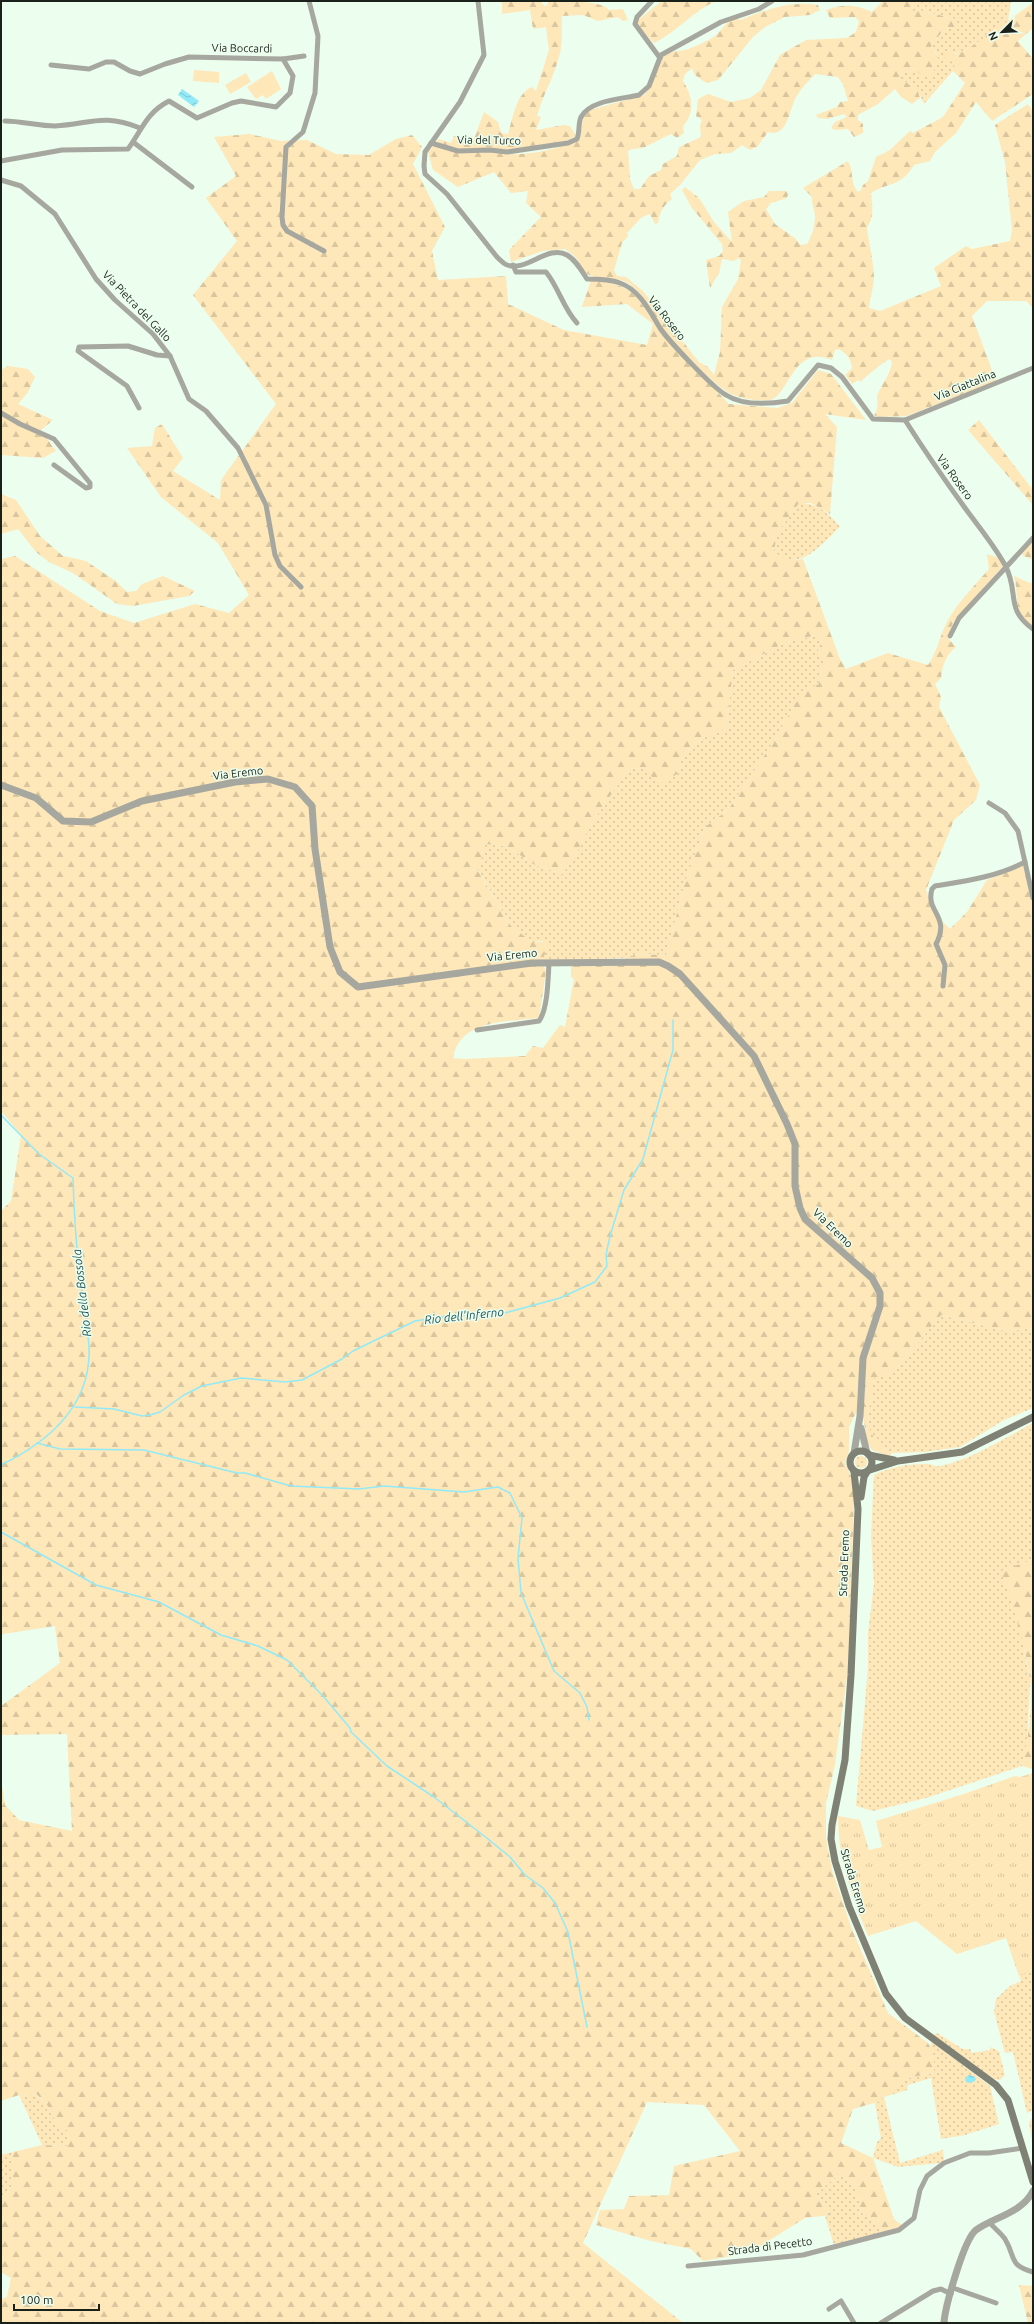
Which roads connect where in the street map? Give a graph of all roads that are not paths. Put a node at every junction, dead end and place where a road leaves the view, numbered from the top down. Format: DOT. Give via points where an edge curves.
graph roads {
  1 [pos="309,1"];
  2 [pos="478,1"];
  3 [pos="652,1"];
  4 [pos="772,1"];
  5 [pos="311,55"];
  6 [pos="318,55"];
  7 [pos="304,56"];
  8 [pos="660,58"];
  9 [pos="283,59"];
  10 [pos="51,65"];
  11 [pos="5,121"];
  12 [pos="140,128"];
  13 [pos="133,142"];
  14 [pos="431,143"];
  15 [pos="1,161"];
  16 [pos="1,180"];
  17 [pos="192,187"];
  18 [pos="324,251"];
  19 [pos="513,265"];
  20 [pos="577,323"];
  21 [pos="170,356"];
  22 [pos="1033,368"];
  23 [pos="139,408"];
  24 [pos="1,413"];
  25 [pos="905,420"];
  26 [pos="54,465"];
  27 [pos="1033,538"];
  28 [pos="1006,567"];
  29 [pos="301,587"];
  30 [pos="1033,629"];
  31 [pos="950,636"];
  32 [pos="1,785"];
  33 [pos="989,803"];
  34 [pos="1025,862"];
  35 [pos="1033,898"];
  36 [pos="549,963"];
  37 [pos="943,986"];
  38 [pos="477,1030"];
  39 [pos="860,1416"];
  40 [pos="1033,1417"];
  41 [pos="854,1453"];
  42 [pos="868,1454"];
  43 [pos="898,1461"];
  44 [pos="868,1471"];
  45 [pos="854,1472"];
  46 [pos="858,1509"];
  47 [pos="1023,2148"];
  48 [pos="1033,2182"];
  49 [pos="1033,2191"];
  50 [pos="990,2223"];
  51 [pos="688,2266"];
  52 [pos="1033,2272"];
  53 [pos="952,2291"];
  54 [pos="996,2303"];
  55 [pos="828,2309"];
  56 [pos="854,2323"];
  57 [pos="881,2323"];
  58 [pos="944,2323"];
  1 -- 6 [label="street" via="318,36"];
  2 -- 14 [label="street" via="484,55 460,102"];
  3 -- 8 [label="street" via="637,17 635,24"];
  4 -- 8 [label="street" via="759,9 721,22"];
  5 -- 6 [label="street"];
  6 -- 18 [label="street" via="312,106 302,132 286,147 282,217 287,231"];
  7 -- 9 [label="street"];
  8 -- 14 [label="street, Via del Turco" via="645,92 588,108 580,119 577,139 568,143 507,152 458,151"];
  9 -- 10 [label="street, Via Boccardi" via="189,57 140,74 114,62 106,62 89,69"];
  9 -- 12 [label="street, Via Boccardi" via="293,76 290,93 276,107 241,101 197,118 169,101"];
  11 -- 12 [label="street" via="54,126 101,119 122,120"];
  12 -- 13 [label="street, Via Boccardi"];
  13 -- 15 [label="street" via="128,149 45,152"];
  13 -- 17 [label="street"];
  14 -- 19 [label="street" via="424,152 425,174 447,194 497,257 507,265"];
  16 -- 21 [label="street, Via Pietra del Gallo" via="21,186 55,214 96,279 153,334"];
  19 -- 20 [label="street" via="516,272 546,272 556,285 567,313"];
  19 -- 25 [label="street, Via Rosero" via="554,253 566,254 575,261 587,278 621,283 634,292 649,309 661,329 726,395 766,404 788,401 818,365 831,368 842,377 873,419"];
  21 -- 23 [label="street" via="157,355 128,346 79,347 78,351 127,386"];
  21 -- 29 [label="street, Via Pietra del Gallo" via="189,399 206,411 238,448 266,505 275,555 280,566"];
  22 -- 25 [label="street, Via Ciattalina"];
  24 -- 26 [label="street" via="54,439 90,483 90,487 86,488"];
  25 -- 28 [label="street, Via Rosero"];
  27 -- 28 [label="street"];
  28 -- 30 [label="street, Via Rosero" via="1013,586 1015,609 1020,618"];
  28 -- 31 [label="street" via="993,578 955,622"];
  32 -- 36 [label="street, Via Eremo" via="36,798 62,821 92,822 142,801 235,782 268,780 295,787 312,806 315,849 330,946 340,972 358,987"];
  33 -- 34 [label="street" via="1005,813 1014,823"];
  34 -- 35 [label="street"];
  34 -- 37 [label="street" via="986,878 935,886 932,889 932,903 942,924 942,935 936,944 945,964"];
  36 -- 38 [label="street" via="542,1017 539,1021"];
  36 -- 39 [label="street, Via Eremo" via="659,962 668,966 680,974 754,1056 795,1144 795,1186 805,1219 872,1278 880,1293 880,1306 863,1358"];
  39 -- 41 [label="street, Via Eremo"];
  39 -- 42 [label="street, Via Eremo" via="861,1436"];
  40 -- 43 [label="main road" via="962,1452"];
  41 -- 42 [label="main road" via="861,1451"];
  41 -- 45 [label="main road" via="850,1462"];
  42 -- 43 [label="main road"];
  42 -- 44 [label="main road" via="872,1460"];
  43 -- 44 [label="main road"];
  44 -- 45 [label="main road" via="861,1474"];
  44 -- 46 [label="main road, Strada Eremo" via="864,1477"];
  45 -- 46 [label="main road, Strada Eremo"];
  46 -- 47 [label="main road, Strada Eremo" via="845,1752 831,1832 835,1862 849,1906 886,1994 905,2018 996,2085 1008,2100"];
  47 -- 48 [label="main road, Strada Eremo"];
  47 -- 51 [label="street, Strada di Pecetto" via="1003,2152 970,2152 944,2163 927,2176 923,2182 914,2218 899,2230 803,2255"];
  49 -- 50 [label="street" via="1028,2201"];
  50 -- 52 [label="street" via="1004,2238 1014,2263 1021,2269"];
  50 -- 53 [label="street" via="974,2231 962,2255"];
  53 -- 54 [label="street"];
  53 -- 57 [label="street" via="933,2291"];
  53 -- 58 [label="street"];
  55 -- 56 [label="street" via="841,2301"];
}
